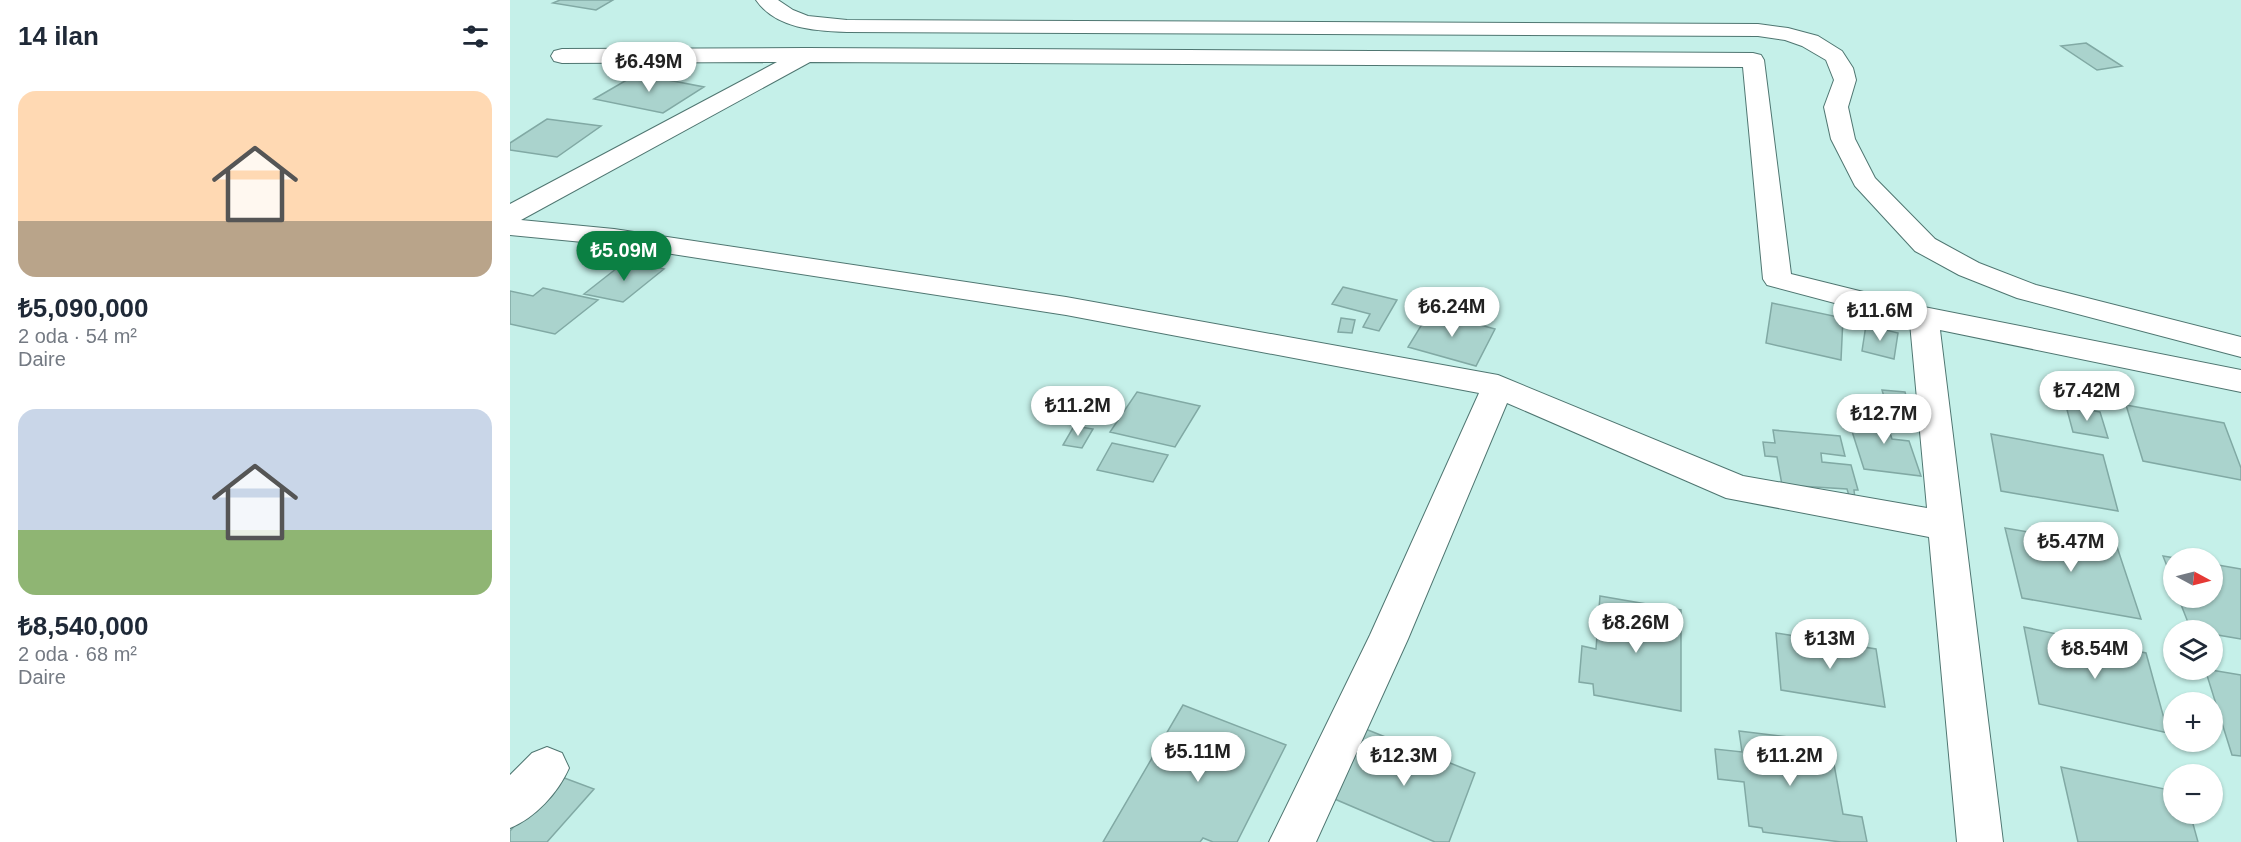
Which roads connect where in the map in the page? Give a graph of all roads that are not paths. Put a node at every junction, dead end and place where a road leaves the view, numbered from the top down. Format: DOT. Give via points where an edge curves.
graph roads {
  1 [pos="766,0"];
  2 [pos="806,55"];
  3 [pos="562,56"];
  4 [pos="510,215"];
  5 [pos="510,227"];
  6 [pos="1924,317"];
  7 [pos="2241,347"];
  8 [pos="2241,381"];
  9 [pos="1498,386"];
  10 [pos="1947,526"];
  11 [pos="547,768"];
  12 [pos="510,806"];
  13 [pos="1292,842"];
  14 [pos="1980,842"];
  1 -- 7 [label="street" via="784,16 812,24 847,26 1747,30 1788,34 1810,41 1834,56 1842,68 1845,80 1836,107 1843,139 1864,181 1924,245 1969,269 2027,291"];
  2 -- 3 [label="street"];
  2 -- 4 [label="street"];
  2 -- 6 [label="street" via="1753,60 1778,279"];
  5 -- 9 [label="street" via="614,237 1066,306"];
  6 -- 8 [label="street"];
  6 -- 10 [label="street"];
  9 -- 10 [label="street" via="1738,489"];
  9 -- 13 [label="street" via="1388,639"];
  10 -- 14 [label="street"];
  11 -- 12 [label="street"];
}
